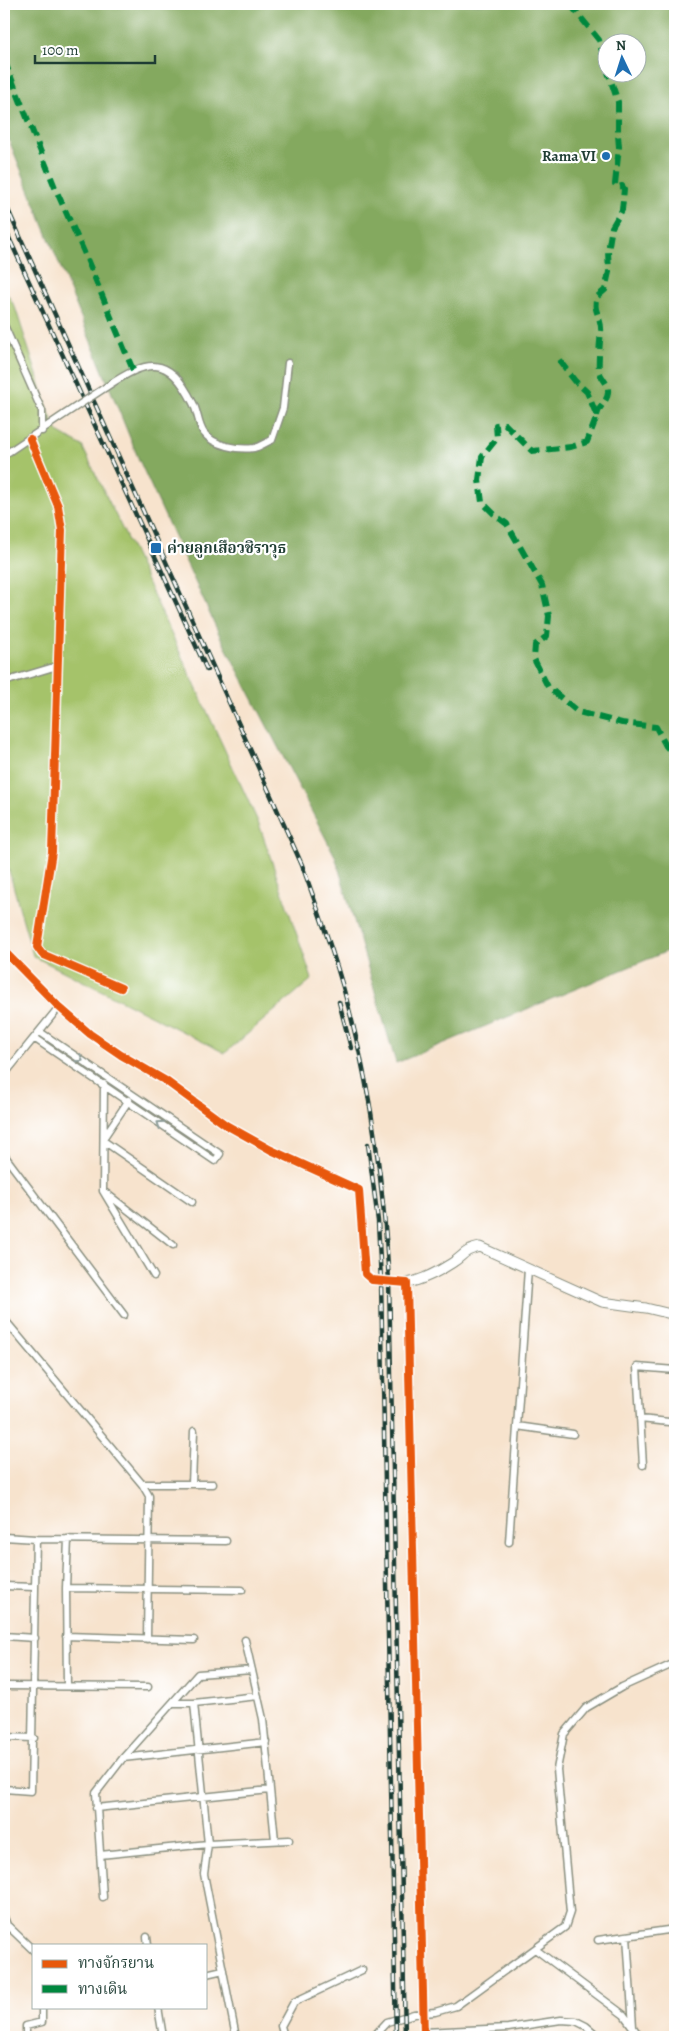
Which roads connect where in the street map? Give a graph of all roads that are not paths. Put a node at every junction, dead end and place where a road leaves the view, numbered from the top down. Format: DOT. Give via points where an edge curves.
graph roads {
  1 [pos="4,325"];
  2 [pos="288,363"];
  3 [pos="42,431"];
  4 [pos="30,439"];
  5 [pos="4,455"];
  6 [pos="58,666"];
  7 [pos="4,682"];
  8 [pos="4,952"];
  9 [pos="121,988"];
  10 [pos="59,1007"];
  11 [pos="40,1032"];
  12 [pos="34,1038"];
  13 [pos="4,1075"];
  14 [pos="108,1078"];
  15 [pos="103,1085"];
  16 [pos="132,1095"];
  17 [pos="128,1102"];
  18 [pos="181,1128"];
  19 [pos="176,1135"];
  20 [pos="104,1139"];
  21 [pos="4,1155"];
  22 [pos="103,1191"];
  23 [pos="192,1202"];
  24 [pos="173,1245"];
  25 [pos="528,1269"];
  26 [pos="154,1276"];
  27 [pos="407,1283"];
  28 [pos="124,1315"];
  29 [pos="675,1315"];
  30 [pos="4,1319"];
  31 [pos="675,1370"];
  32 [pos="640,1419"];
  33 [pos="675,1424"];
  34 [pos="518,1426"];
  35 [pos="194,1431"];
  36 [pos="573,1434"];
  37 [pos="643,1464"];
  38 [pos="142,1484"];
  39 [pos="192,1484"];
  40 [pos="213,1484"];
  41 [pos="4,1537"];
  42 [pos="148,1538"];
  43 [pos="36,1539"];
  44 [pos="68,1539"];
  45 [pos="226,1541"];
  46 [pos="510,1542"];
  47 [pos="4,1586"];
  48 [pos="36,1587"];
  49 [pos="66,1588"];
  50 [pos="147,1589"];
  51 [pos="242,1590"];
  52 [pos="4,1636"];
  53 [pos="66,1636"];
  54 [pos="35,1638"];
  55 [pos="147,1639"];
  56 [pos="194,1640"];
  57 [pos="245,1640"];
  58 [pos="675,1662"];
  59 [pos="252,1670"];
  60 [pos="4,1686"];
  61 [pos="35,1686"];
  62 [pos="67,1686"];
  63 [pos="148,1687"];
  64 [pos="258,1696"];
  65 [pos="194,1703"];
  66 [pos="172,1704"];
  67 [pos="4,1737"];
  68 [pos="34,1738"];
  69 [pos="266,1742"];
  70 [pos="199,1750"];
  71 [pos="123,1758"];
  72 [pos="4,1790"];
  73 [pos="270,1790"];
  74 [pos="205,1798"];
  75 [pos="96,1808"];
  76 [pos="275,1840"];
  77 [pos="289,1840"];
  78 [pos="208,1844"];
  79 [pos="100,1855"];
  80 [pos="103,1897"];
  81 [pos="4,1917"];
  82 [pos="675,1929"];
  83 [pos="627,1936"];
  84 [pos="147,1937"];
  85 [pos="598,1940"];
  86 [pos="148,1944"];
  87 [pos="32,1949"];
  88 [pos="535,1949"];
  89 [pos="223,1970"];
  90 [pos="362,1970"];
  91 [pos="208,1974"];
  92 [pos="42,2008"];
  93 [pos="158,2008"];
  94 [pos="423,2013"];
  95 [pos="633,2027"];
  96 [pos="460,2034"];
  97 [pos="424,2035"];
  98 [pos="26,2037"];
  99 [pos="163,2037"];
  100 [pos="236,2037"];
  101 [pos="284,2037"];
  102 [pos="373,2037"];
  103 [pos="599,2037"];
  104 [pos="640,2037"];
  1 -- 3 [label="street" via="42,411"];
  2 -- 3 [label="street, bridge" via="283,408 272,440 255,448 216,442 203,432 194,404 178,380 168,368 151,365 133,370"];
  3 -- 4 [label="street"];
  4 -- 5 [label="street"];
  4 -- 6 [label="street" via="61,517"];
  6 -- 7 [label="street"];
  6 -- 9 [label="street" via="52,852 38,947 42,954"];
  8 -- 10 [label="street"];
  10 -- 11 [label="street"];
  10 -- 27 [label="street" via="90,1034 166,1081 226,1126 359,1190 365,1274 372,1280"];
  11 -- 12 [label="street"];
  11 -- 14 [label="street, one-way"];
  12 -- 13 [label="street"];
  12 -- 15 [label="street"];
  14 -- 15 [label="street"];
  14 -- 16 [label="street"];
  15 -- 17 [label="street"];
  15 -- 20 [label="street"];
  16 -- 17 [label="street"];
  16 -- 18 [label="street"];
  19 -- 17 [label="street, one-way"];
  17 -- 20 [label="street"];
  18 -- 19 [label="street"];
  18 -- 19 [label="street" via="220,1154 214,1161"];
  20 -- 22 [label="street"];
  20 -- 23 [label="street"];
  21 -- 28 [label="street"];
  22 -- 24 [label="street"];
  22 -- 26 [label="street"];
  25 -- 27 [label="street" via="480,1247 467,1250 454,1262 420,1281"];
  25 -- 29 [label="street" via="602,1302"];
  25 -- 34 [label="street"];
  27 -- 94 [label="street"];
  30 -- 38 [label="street"];
  31 -- 32 [label="street" via="637,1367"];
  32 -- 33 [label="street"];
  32 -- 37 [label="street"];
  34 -- 36 [label="street"];
  34 -- 46 [label="street"];
  35 -- 39 [label="street"];
  38 -- 39 [label="street"];
  38 -- 42 [label="street" via="149,1496"];
  39 -- 40 [label="street"];
  41 -- 43 [label="street"];
  42 -- 44 [label="street"];
  42 -- 45 [label="street"];
  42 -- 50 [label="street"];
  43 -- 44 [label="street"];
  43 -- 48 [label="street"];
  44 -- 49 [label="street"];
  47 -- 48 [label="street"];
  48 -- 54 [label="street"];
  49 -- 50 [label="street"];
  49 -- 53 [label="street"];
  50 -- 51 [label="street"];
  50 -- 55 [label="street"];
  52 -- 54 [label="street"];
  53 -- 55 [label="street"];
  53 -- 62 [label="street"];
  54 -- 61 [label="street"];
  55 -- 56 [label="street"];
  57 -- 59 [label="street"];
  58 -- 88 [label="street" via="586,1708 564,1734 557,1769 570,1912 565,1927"];
  59 -- 64 [label="street"];
  59 -- 66 [label="street" via="198,1674"];
  60 -- 61 [label="street"];
  61 -- 62 [label="street"];
  61 -- 68 [label="street"];
  62 -- 63 [label="street"];
  64 -- 65 [label="street"];
  64 -- 69 [label="street"];
  65 -- 66 [label="street"];
  65 -- 70 [label="street"];
  66 -- 71 [label="street"];
  67 -- 68 [label="street"];
  68 -- 72 [label="street" via="31,1791"];
  69 -- 70 [label="street"];
  69 -- 73 [label="street"];
  70 -- 71 [label="street"];
  70 -- 74 [label="street"];
  71 -- 75 [label="street" via="96,1793"];
  73 -- 74 [label="street"];
  73 -- 76 [label="street"];
  74 -- 75 [label="street"];
  74 -- 78 [label="street"];
  75 -- 79 [label="street"];
  76 -- 77 [label="street"];
  76 -- 78 [label="street"];
  78 -- 79 [label="street"];
  78 -- 89 [label="street" via="204,1874"];
  79 -- 80 [label="street"];
  81 -- 87 [label="street"];
  82 -- 83 [label="street"];
  83 -- 85 [label="street"];
  83 -- 95 [label="street"];
  84 -- 86 [label="street"];
  88 -- 94 [label="street" via="456,2006"];
  88 -- 95 [label="street" via="624,2014"];
  89 -- 91 [label="street"];
  89 -- 100 [label="street"];
  90 -- 101 [label="street" via="294,2002 281,2026"];
  92 -- 98 [label="street" via="42,2022 26,2026"];
  93 -- 99 [label="street"];
  94 -- 97 [label="street"];
  94 -- 102 [label="street" via="387,2022"];
  95 -- 104 [label="street"];
  96 -- 97 [label="street"];
  96 -- 103 [label="street" via="561,2020 581,2023"];
}
